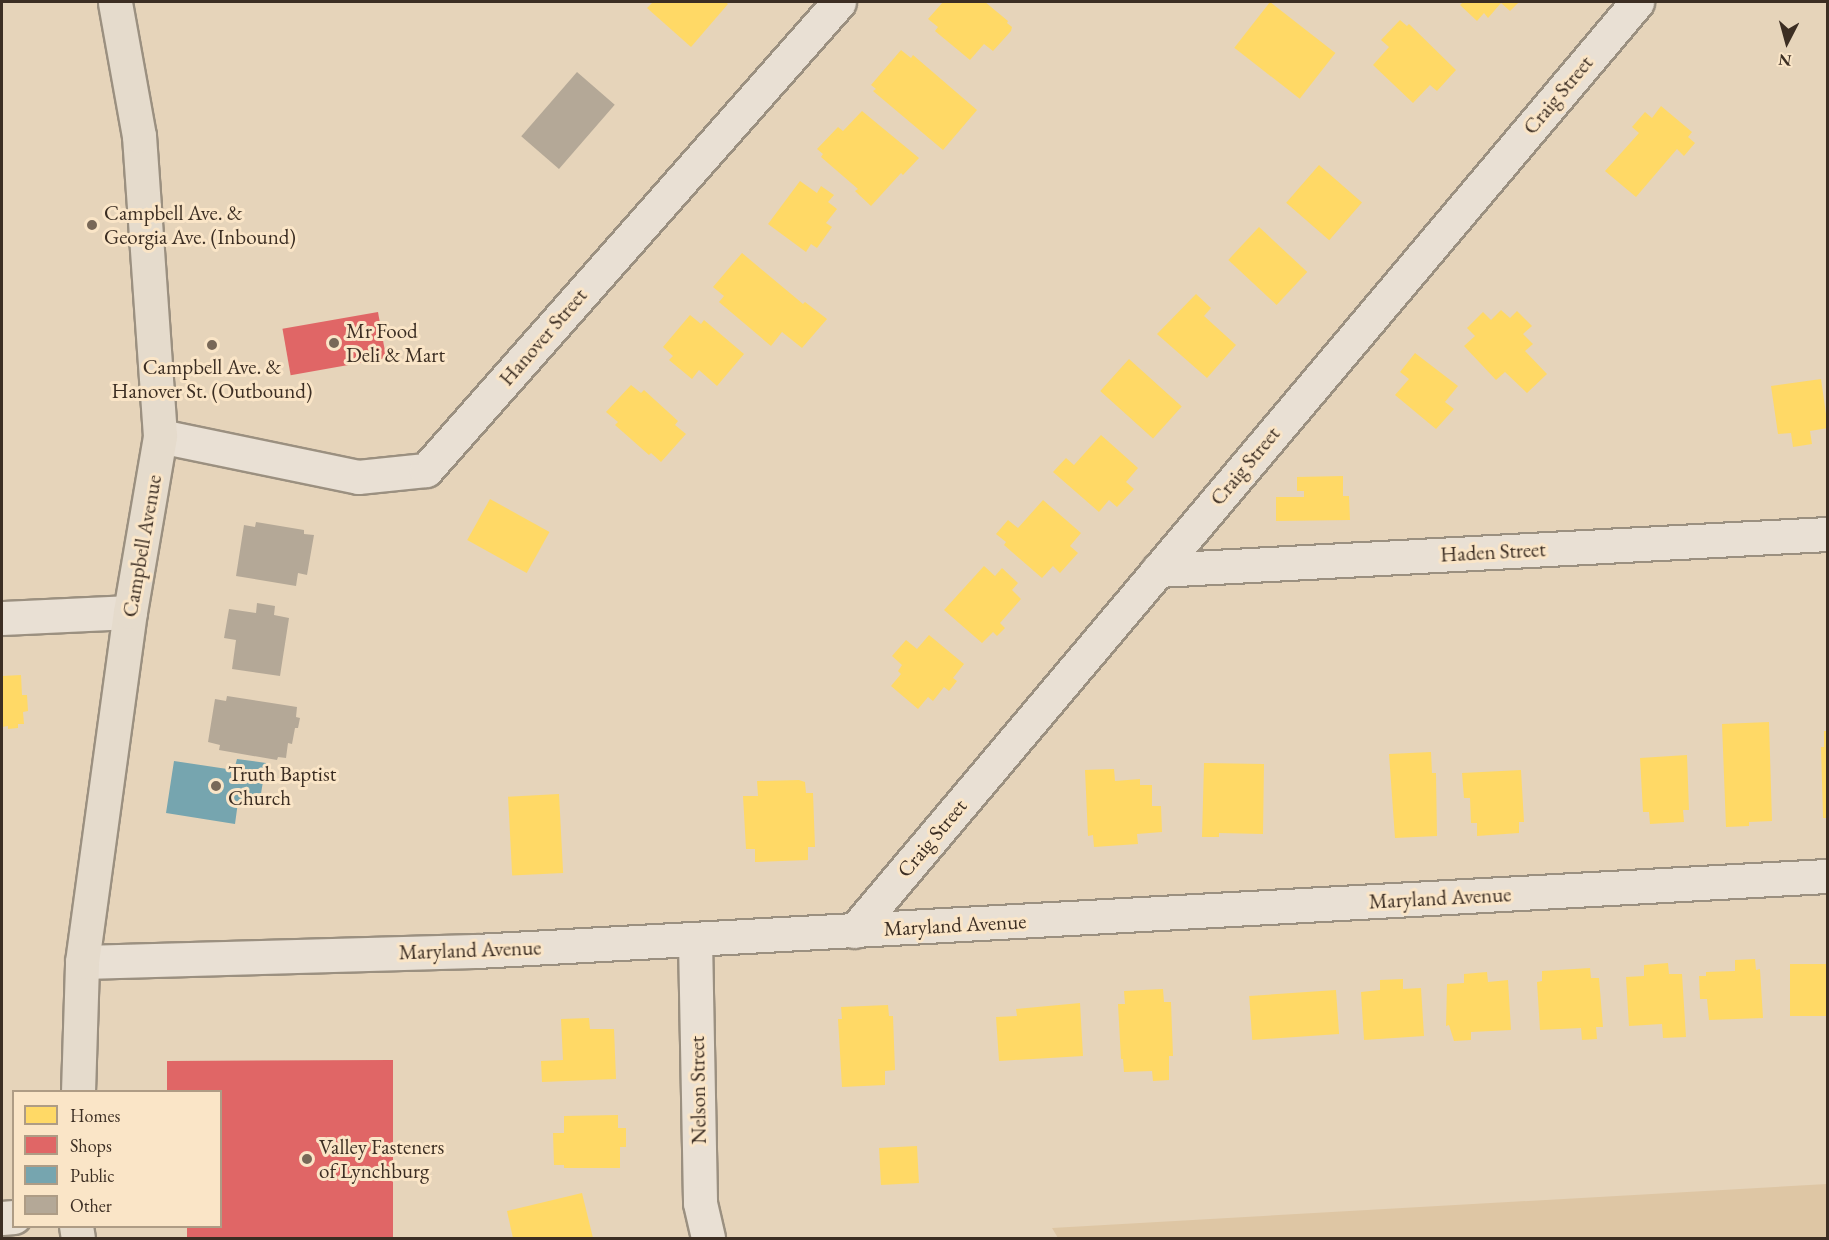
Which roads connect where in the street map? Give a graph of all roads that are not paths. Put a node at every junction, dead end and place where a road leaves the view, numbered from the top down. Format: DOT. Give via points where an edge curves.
graph roads {
  1 [pos="115,2"];
  2 [pos="839,2"];
  3 [pos="1637,2"];
  4 [pos="160,436"];
  5 [pos="1827,534"];
  6 [pos="1158,570"];
  7 [pos="130,612"];
  8 [pos="2,618"];
  9 [pos="1827,876"];
  10 [pos="854,931"];
  11 [pos="695,940"];
  12 [pos="82,962"];
  13 [pos="78,1090"];
  14 [pos="708,1239"];
  1 -- 4 [label="main road, Campbell Avenue" via="139,136"];
  2 -- 4 [label="street, Hanover Street" via="426,470 358,477"];
  3 -- 6 [label="street, Craig Street"];
  4 -- 7 [label="main road, Campbell Avenue"];
  5 -- 6 [label="street, Haden Street"];
  6 -- 10 [label="street, Craig Street"];
  7 -- 8 [label="street"];
  7 -- 12 [label="main road, Campbell Avenue"];
  9 -- 10 [label="street, Maryland Avenue"];
  10 -- 11 [label="street, Maryland Avenue"];
  11 -- 12 [label="street, Maryland Avenue" via="464,952"];
  11 -- 14 [label="street, Nelson Street" via="700,1203"];
  12 -- 13 [label="main road, Campbell Avenue"];
}
